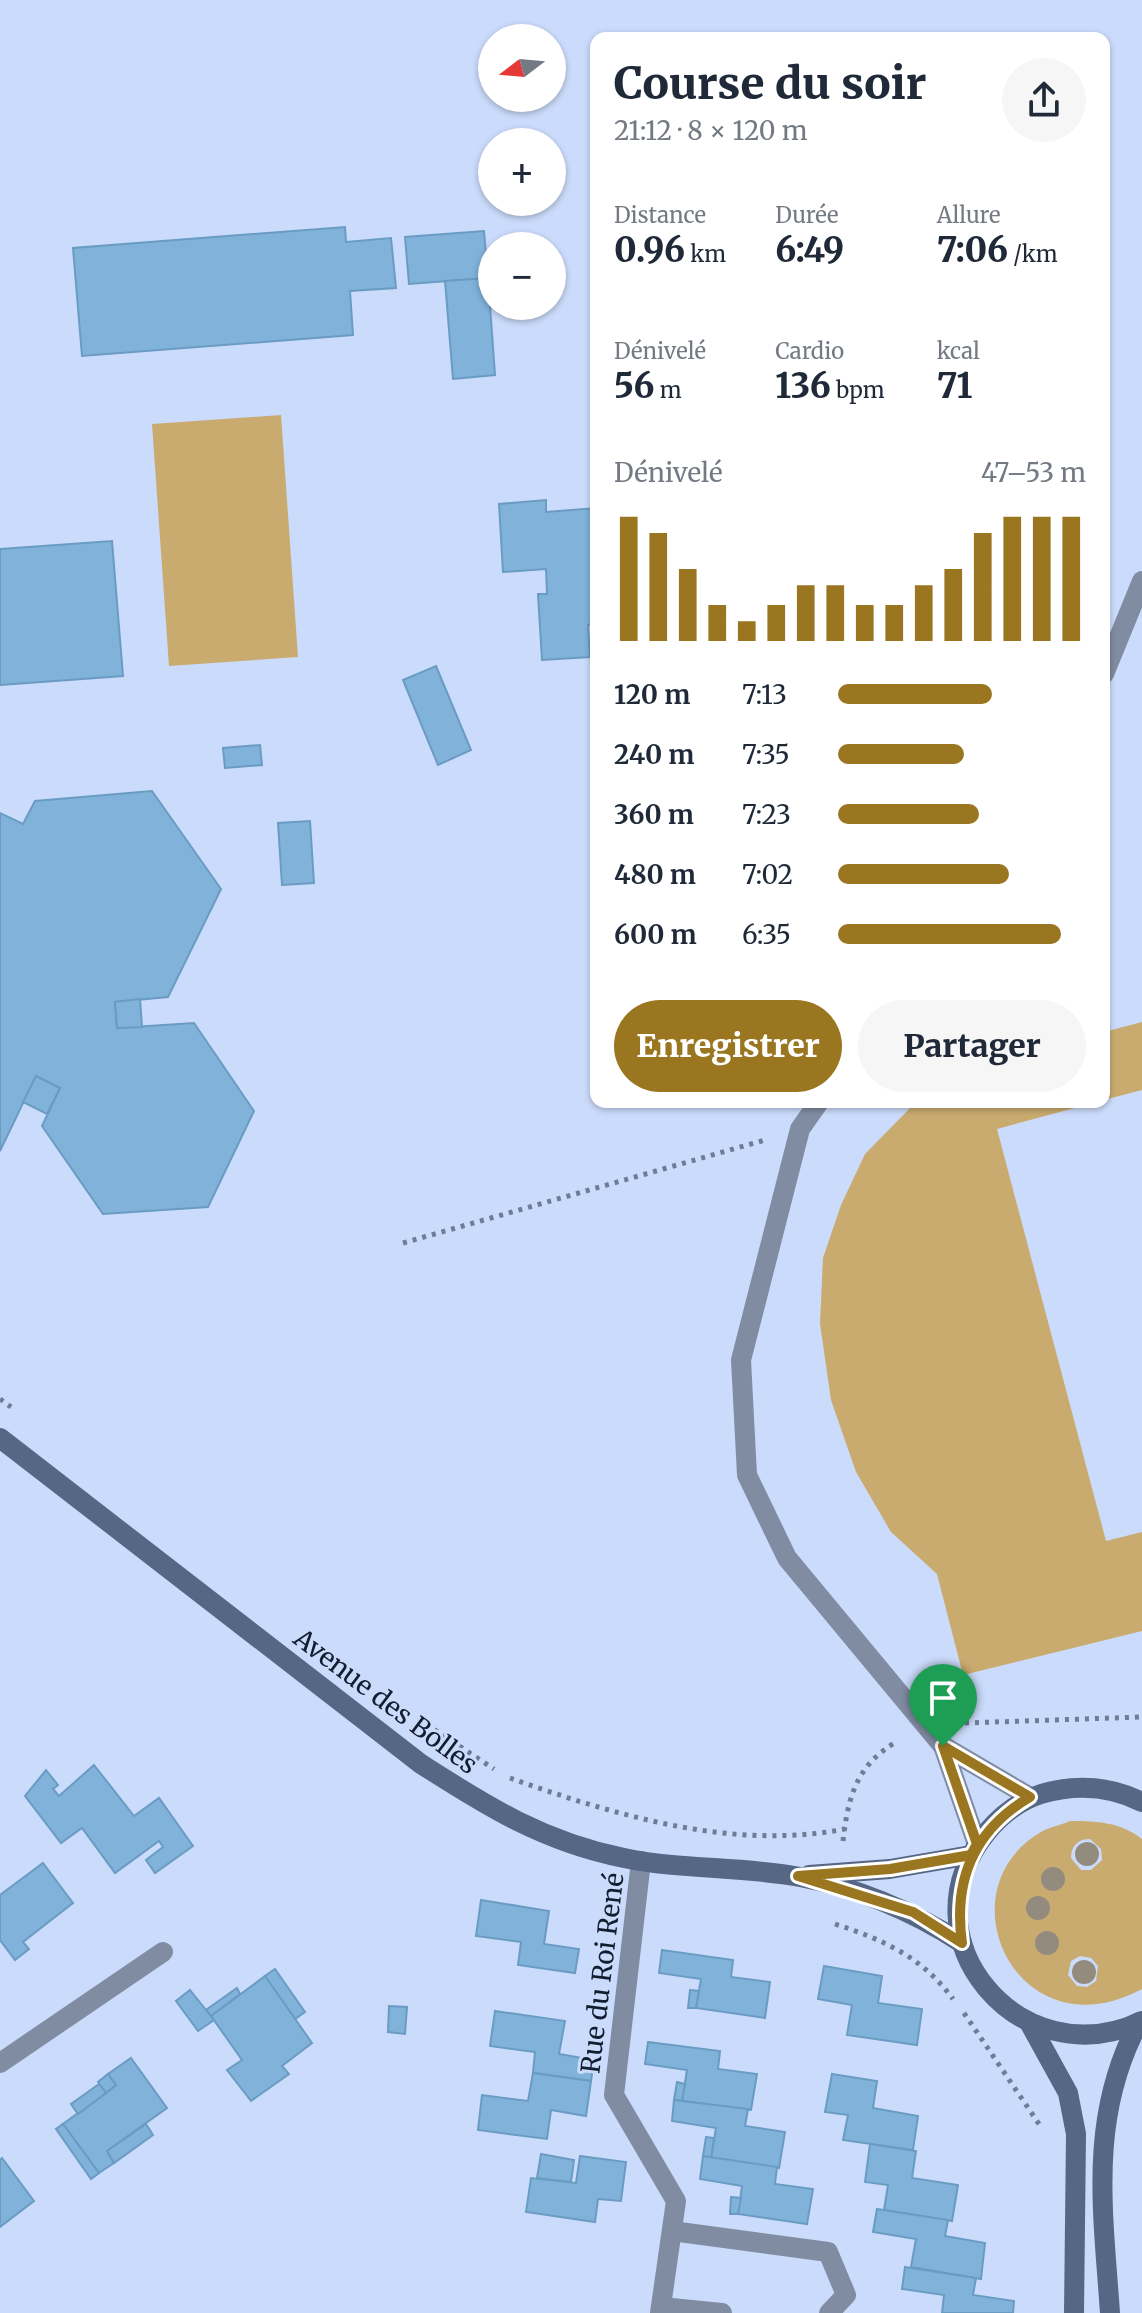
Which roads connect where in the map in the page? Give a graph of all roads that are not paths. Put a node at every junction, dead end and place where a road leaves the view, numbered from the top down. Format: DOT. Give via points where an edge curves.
graph roads {
  1 [pos="1142,581"];
  2 [pos="1110,659"];
  3 [pos="815,1108"];
  4 [pos="0,1438"];
  5 [pos="943,1746"];
  6 [pos="1030,1797"];
  7 [pos="1142,1802"];
  8 [pos="974,1850"];
  9 [pos="641,1861"];
  10 [pos="798,1876"];
  11 [pos="962,1943"];
  12 [pos="163,1952"];
  13 [pos="1141,2021"];
  14 [pos="1030,2024"];
  15 [pos="0,2063"];
  16 [pos="672,2231"];
  17 [pos="846,2295"];
  18 [pos="660,2310"];
  19 [pos="722,2313"];
  20 [pos="829,2313"];
  21 [pos="857,2313"];
  22 [pos="1074,2313"];
  23 [pos="1110,2313"];
  1 -- 2 [label="street"];
  3 -- 5 [label="street" via="800,1129 741,1360 747,1475 787,1558"];
  4 -- 9 [label="main road, Avenue des Bolles" via="421,1764 545,1837"];
  5 -- 6 [label="street"];
  5 -- 8 [label="street"];
  6 -- 7 [label="main road" via="1063,1788 1101,1788"];
  6 -- 8 [label="main road" via="997,1821"];
  8 -- 10 [label="main road, Avenue des Bolles" via="890,1869"];
  8 -- 11 [label="main road" via="959,1894"];
  9 -- 10 [label="main road, Avenue des Bolles"];
  9 -- 16 [label="street, Rue du Roi René" via="614,2095 676,2201"];
  10 -- 11 [label="main road, Avenue des Bolles" via="913,1912"];
  11 -- 14 [label="main road" via="978,1979 1006,2009"];
  12 -- 15 [label="street"];
  13 -- 14 [label="main road" via="1088,2036"];
  13 -- 23 [label="main road" via="1123,2052 1102,2133"];
  14 -- 22 [label="main road" via="1068,2093 1076,2134"];
  16 -- 17 [label="street" via="828,2252"];
  16 -- 18 [label="street, Rue du Roi René"];
  17 -- 20 [label="street"];
  17 -- 21 [label="street"];
  18 -- 19 [label="street"];
}
